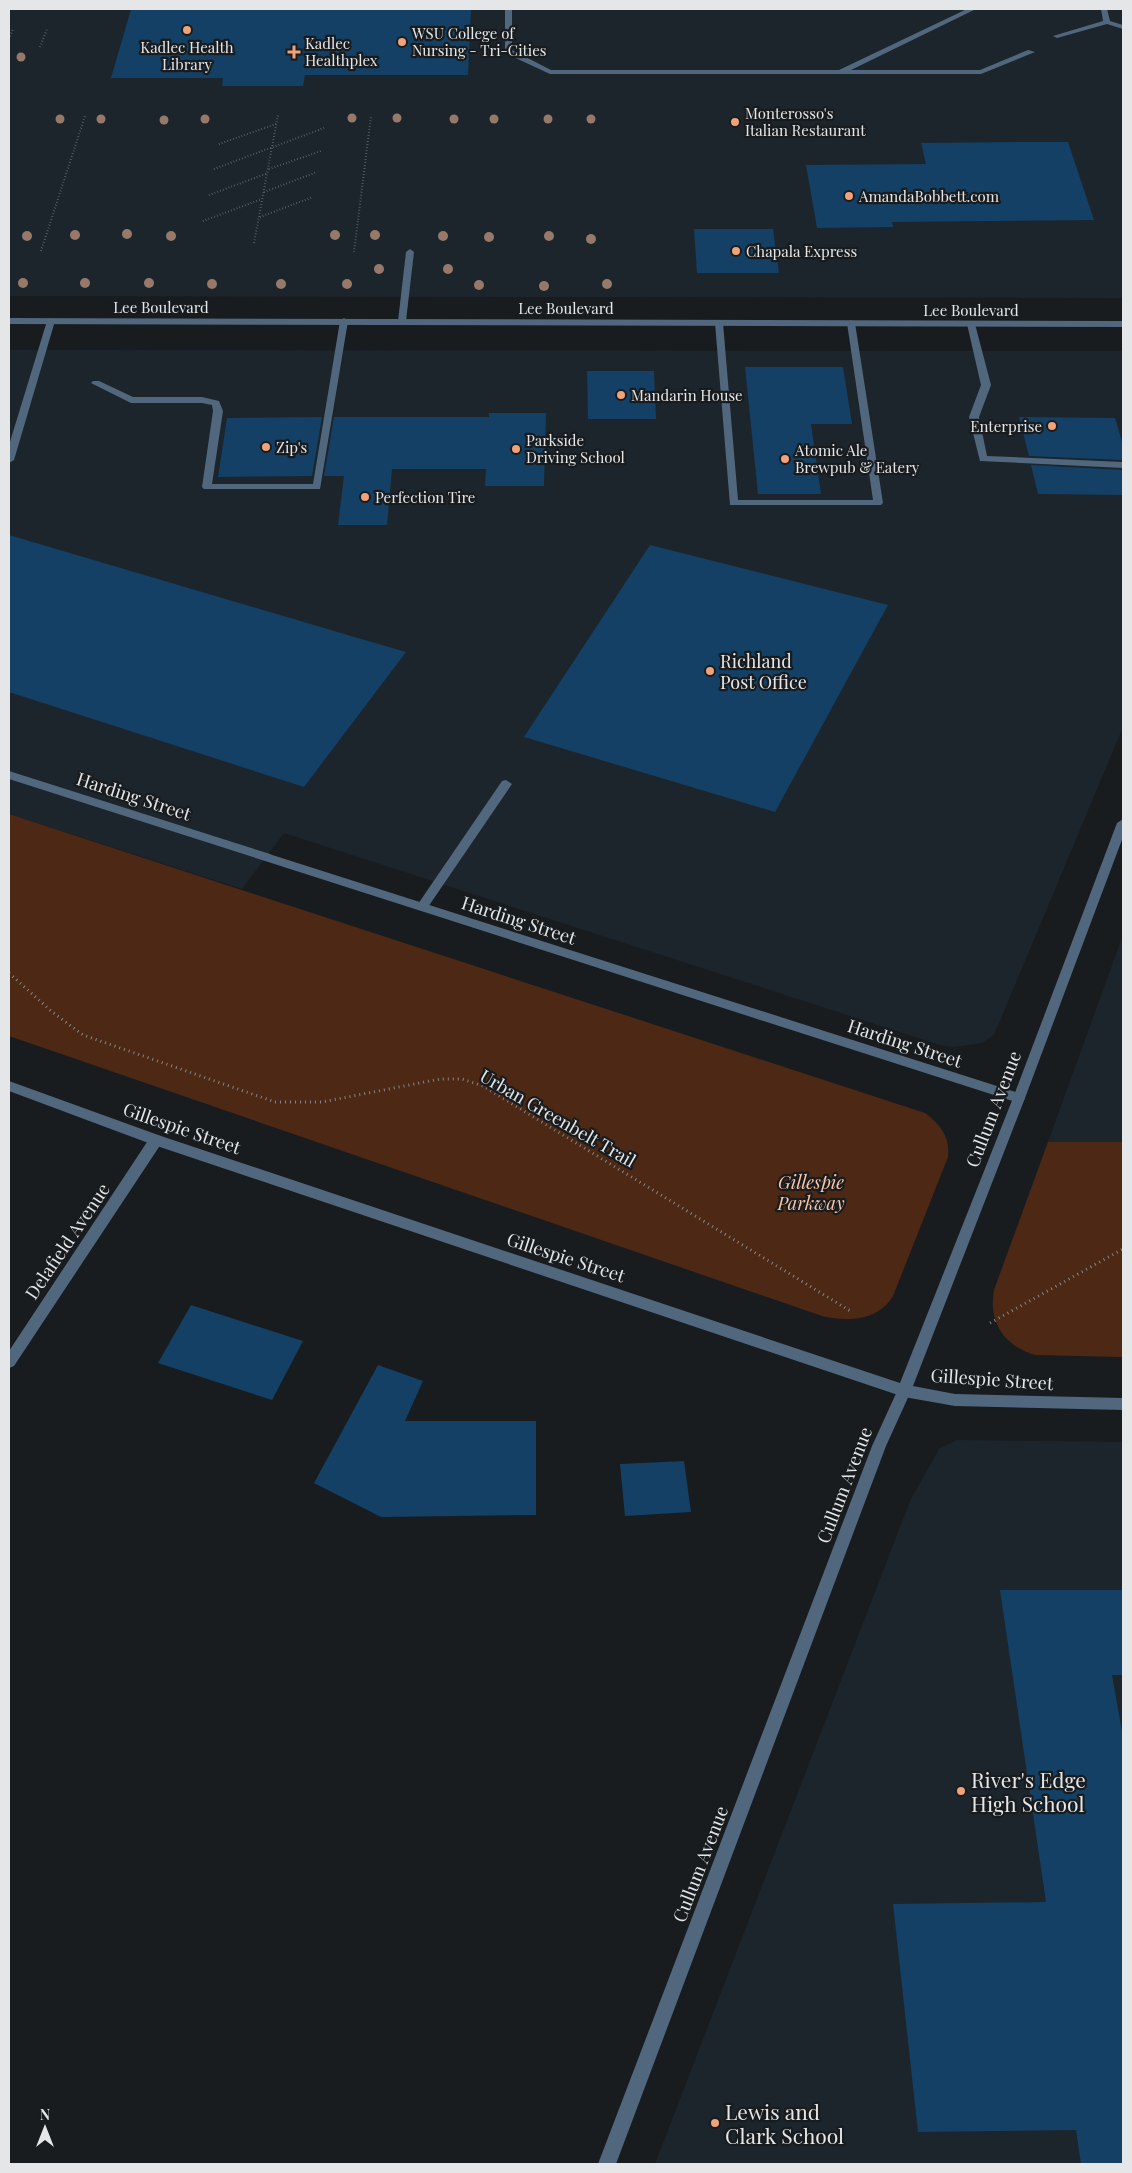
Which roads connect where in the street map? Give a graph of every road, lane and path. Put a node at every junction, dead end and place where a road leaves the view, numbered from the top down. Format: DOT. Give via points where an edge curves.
graph roads {
  1 [pos="508,9"];
  2 [pos="972,9"];
  3 [pos="1104,9"];
  4 [pos="1107,22"];
  5 [pos="1123,27"];
  6 [pos="12,29"];
  7 [pos="47,29"];
  8 [pos="1057,36"];
  9 [pos="9,39"];
  10 [pos="40,47"];
  11 [pos="1030,52"];
  12 [pos="840,72"];
  13 [pos="278,115"];
  14 [pos="85,116"];
  15 [pos="371,116"];
  16 [pos="277,124"];
  17 [pos="324,128"];
  18 [pos="219,144"];
  19 [pos="272,147"];
  20 [pos="320,151"];
  21 [pos="214,169"];
  22 [pos="268,171"];
  23 [pos="317,172"];
  24 [pos="264,192"];
  25 [pos="209,195"];
  26 [pos="313,197"];
  27 [pos="263,199"];
  28 [pos="259,218"];
  29 [pos="203,221"];
  30 [pos="254,243"];
  31 [pos="41,251"];
  32 [pos="354,252"];
  33 [pos="410,252"];
  34 [pos="9,321"];
  35 [pos="51,321"];
  36 [pos="344,321"];
  37 [pos="402,321"];
  38 [pos="719,322"];
  39 [pos="851,323"];
  40 [pos="971,324"];
  41 [pos="1123,324"];
  42 [pos="96,383"];
  43 [pos="9,460"];
  44 [pos="1123,465"];
  45 [pos="9,775"];
  46 [pos="506,784"];
  47 [pos="1123,823"];
  48 [pos="422,907"];
  49 [pos="9,973"];
  50 [pos="9,1086"];
  51 [pos="1019,1098"];
  52 [pos="156,1140"];
  53 [pos="1123,1249"];
  54 [pos="852,1312"];
  55 [pos="990,1323"];
  56 [pos="9,1362"];
  57 [pos="904,1391"];
  58 [pos="1123,1404"];
  59 [pos="607,2164"];
  1 -- 12 [label="street" via="508,52 550,72"];
  2 -- 12 [label="street"];
  3 -- 4 [label="street"];
  4 -- 5 [label="street"];
  4 -- 8 [label="street"];
  6 -- 9 [label="path"];
  7 -- 10 [label="path"];
  11 -- 12 [label="street" via="981,72"];
  13 -- 16 [label="path"];
  14 -- 31 [label="path"];
  15 -- 32 [label="path"];
  16 -- 18 [label="path"];
  16 -- 19 [label="path"];
  17 -- 19 [label="path"];
  19 -- 21 [label="path"];
  19 -- 22 [label="path"];
  20 -- 22 [label="path"];
  22 -- 24 [label="path"];
  22 -- 25 [label="path"];
  23 -- 24 [label="path"];
  24 -- 27 [label="path"];
  26 -- 28 [label="path"];
  27 -- 28 [label="path"];
  27 -- 29 [label="path"];
  28 -- 30 [label="path"];
  33 -- 37 [label="street"];
  34 -- 35 [label="street, Lee Boulevard"];
  35 -- 36 [label="street, Lee Boulevard"];
  35 -- 43 [label="street"];
  36 -- 37 [label="street, Lee Boulevard"];
  36 -- 42 [label="street" via="317,487 207,487 218,411 216,403 202,400 131,400"];
  37 -- 38 [label="street, Lee Boulevard"];
  38 -- 39 [label="street, Lee Boulevard"];
  38 -- 39 [label="street" via="734,503 878,503"];
  39 -- 40 [label="street, Lee Boulevard"];
  40 -- 41 [label="street, Lee Boulevard"];
  40 -- 44 [label="street" via="986,385 974,417 983,459"];
  45 -- 48 [label="street, Harding Street"];
  46 -- 48 [label="street"];
  47 -- 51 [label="street, Cullum Avenue"];
  48 -- 51 [label="street, Harding Street"];
  49 -- 54 [label="path, Urban Greenbelt Trail" via="83,1035 275,1102 322,1102 440,1079 462,1079 483,1086"];
  50 -- 52 [label="street, Gillespie Street"];
  51 -- 57 [label="street, Cullum Avenue"];
  52 -- 56 [label="street, Delafield Avenue"];
  52 -- 57 [label="street, Gillespie Street"];
  53 -- 55 [label="path"];
  57 -- 58 [label="street, Gillespie Street" via="955,1400"];
  57 -- 59 [label="street, Cullum Avenue" via="879,1446"];
}
